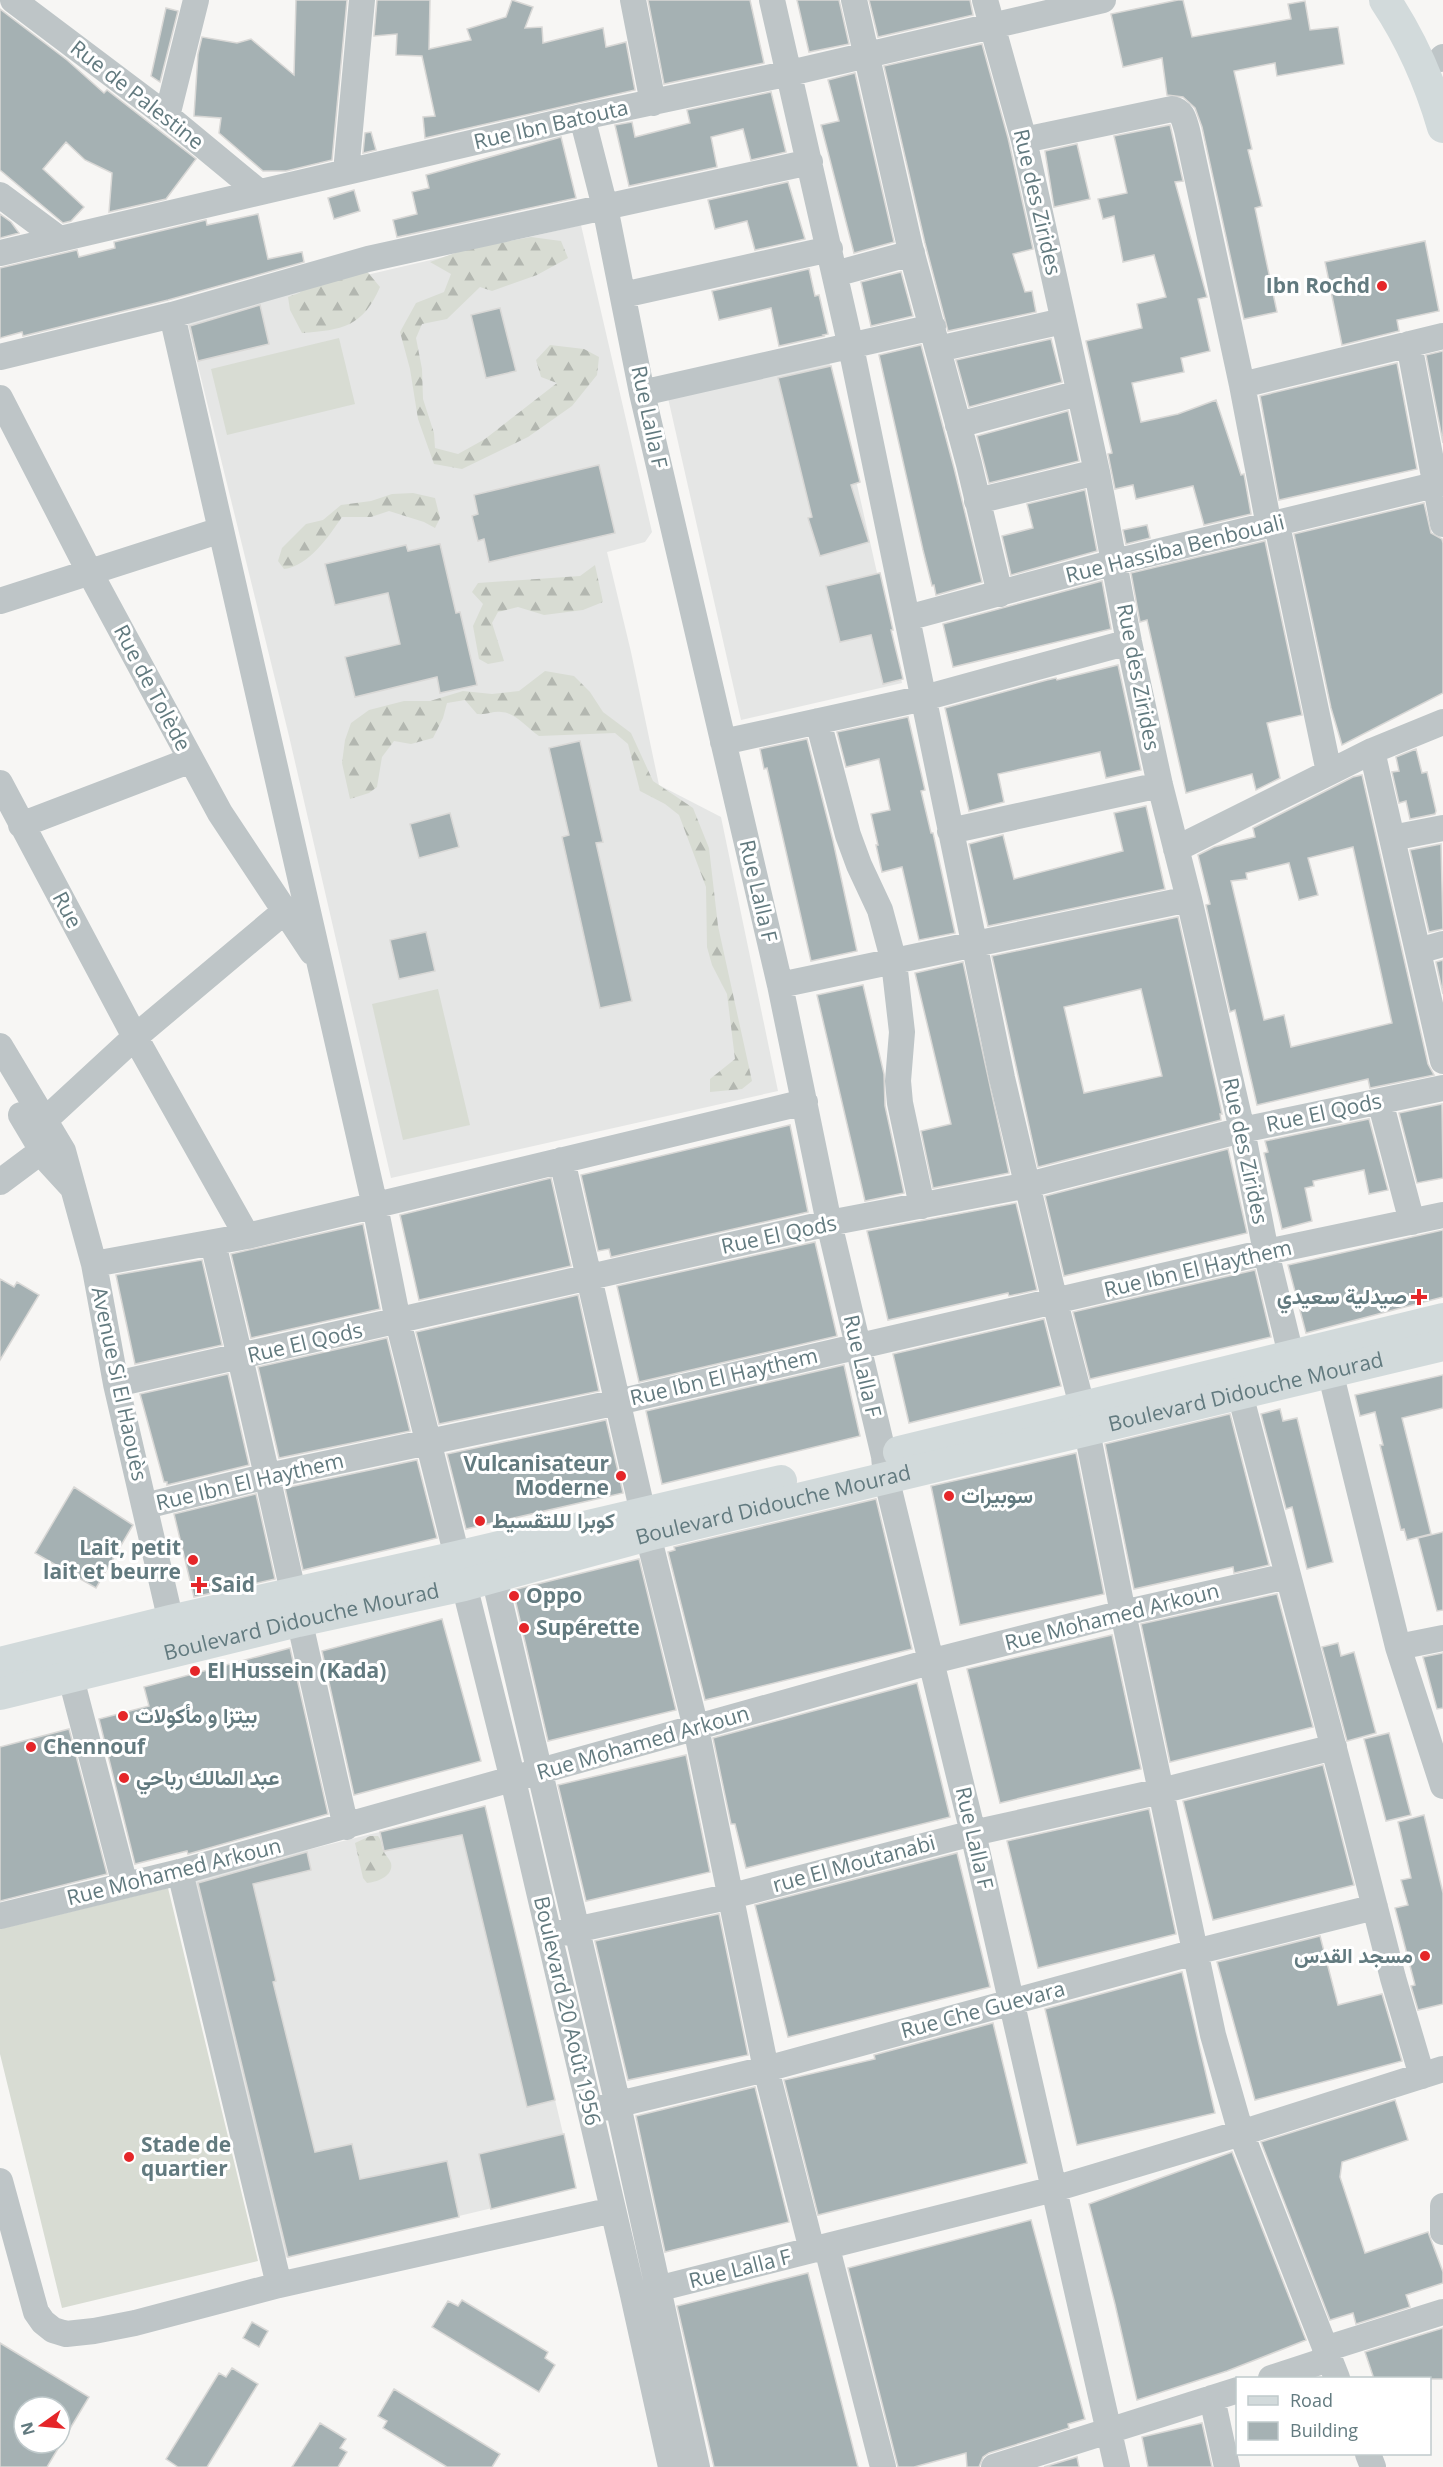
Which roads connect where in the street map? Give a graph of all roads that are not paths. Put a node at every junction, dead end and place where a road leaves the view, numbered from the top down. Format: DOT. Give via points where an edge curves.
graph roads {
  1 [pos="14,0"];
  2 [pos="196,0"];
  3 [pos="362,0"];
  4 [pos="633,0"];
  5 [pos="772,0"];
  6 [pos="854,0"];
  7 [pos="985,0"];
  8 [pos="1103,0"];
  9 [pos="1385,0"];
  10 [pos="1411,0"];
  11 [pos="990,26"];
  12 [pos="867,54"];
  13 [pos="1442,60"];
  14 [pos="790,73"];
  15 [pos="653,103"];
  16 [pos="167,116"];
  17 [pos="582,117"];
  18 [pos="1443,126"];
  19 [pos="1024,140"];
  20 [pos="810,162"];
  21 [pos="346,172"];
  22 [pos="259,192"];
  23 [pos="0,195"];
  24 [pos="604,207"];
  25 [pos="58,238"];
  26 [pos="0,252"];
  27 [pos="912,253"];
  28 [pos="832,262"];
  29 [pos="623,295"];
  30 [pos="172,315"];
  31 [pos="1063,321"];
  32 [pos="1443,336"];
  33 [pos="935,338"];
  34 [pos="1409,344"];
  35 [pos="851,347"];
  36 [pos="0,357"];
  37 [pos="1242,385"];
  38 [pos="642,393"];
  39 [pos="1079,393"];
  40 [pos="0,399"];
  41 [pos="958,424"];
  42 [pos="1097,472"];
  43 [pos="1439,484"];
  44 [pos="977,501"];
  45 [pos="1443,524"];
  46 [pos="1273,525"];
  47 [pos="221,530"];
  48 [pos="1115,562"];
  49 [pos="89,571"];
  50 [pos="1000,594"];
  51 [pos="0,601"];
  52 [pos="907,618"];
  53 [pos="1129,642"];
  54 [pos="924,698"];
  55 [pos="818,721"];
  56 [pos="1443,722"];
  57 [pos="723,741"];
  58 [pos="1372,751"];
  59 [pos="191,760"];
  60 [pos="1329,772"];
  61 [pos="0,783"];
  62 [pos="1160,785"];
  63 [pos="21,825"];
  64 [pos="1443,828"];
  65 [pos="950,831"];
  66 [pos="1392,838"];
  67 [pos="1176,849"];
  68 [pos="1189,899"];
  69 [pos="285,911"];
  70 [pos="1443,944"];
  71 [pos="976,945"];
  72 [pos="1418,951"];
  73 [pos="894,962"];
  74 [pos="321,966"];
  75 [pos="780,985"];
  76 [pos="135,1037"];
  77 [pos="0,1046"];
  78 [pos="1443,1061"];
  79 [pos="0,1080"];
  80 [pos="1443,1088"];
  81 [pos="1380,1101"];
  82 [pos="805,1102"];
  83 [pos="1242,1130"];
  84 [pos="48,1137"];
  85 [pos="562,1160"];
  86 [pos="0,1182"];
  87 [pos="1028,1185"];
  88 [pos="375,1206"];
  89 [pos="922,1206"];
  90 [pos="1443,1215"];
  91 [pos="1412,1222"];
  92 [pos="829,1223"];
  93 [pos="247,1236"];
  94 [pos="213,1243"];
  95 [pos="1266,1252"];
  96 [pos="94,1264"];
  97 [pos="589,1276"];
  98 [pos="1055,1302"];
  99 [pos="1443,1319"];
  100 [pos="398,1322"];
  101 [pos="1443,1345"];
  102 [pos="857,1346"];
  103 [pos="1291,1355"];
  104 [pos="239,1358"];
  105 [pos="1327,1359"];
  106 [pos="116,1384"];
  107 [pos="1240,1394"];
  108 [pos="618,1402"];
  109 [pos="1084,1418"];
  110 [pos="430,1442"];
  111 [pos="885,1467"];
  112 [pos="268,1476"];
  113 [pos="145,1506"];
  114 [pos="645,1524"];
  115 [pos="460,1571"];
  116 [pos="1287,1576"];
  117 [pos="494,1577"];
  118 [pos="296,1607"];
  119 [pos="1123,1613"];
  120 [pos="171,1621"];
  121 [pos="1443,1638"];
  122 [pos="1398,1647"];
  123 [pos="177,1651"];
  124 [pos="933,1661"];
  125 [pos="67,1662"];
  126 [pos="0,1663"];
  127 [pos="0,1694"];
  128 [pos="1413,1694"];
  129 [pos="1441,1714"];
  130 [pos="696,1728"];
  131 [pos="1334,1747"];
  132 [pos="539,1773"];
  133 [pos="513,1780"];
  134 [pos="1443,1786"];
  135 [pos="1161,1791"];
  136 [pos="346,1827"];
  137 [pos="973,1833"];
  138 [pos="180,1872"];
  139 [pos="125,1885"];
  140 [pos="732,1896"];
  141 [pos="1375,1907"];
  142 [pos="0,1916"];
  143 [pos="576,1930"];
  144 [pos="549,1935"];
  145 [pos="1195,1952"];
  146 [pos="1012,2002"];
  147 [pos="766,2069"];
  148 [pos="1432,2072"];
  149 [pos="618,2104"];
  150 [pos="590,2111"];
  151 [pos="1240,2133"];
  152 [pos="0,2181"];
  153 [pos="1054,2189"];
  154 [pos="1443,2206"];
  155 [pos="613,2210"];
  156 [pos="1443,2232"];
  157 [pos="819,2249"];
  158 [pos="279,2285"];
  159 [pos="659,2289"];
  160 [pos="633,2295"];
  161 [pos="1443,2312"];
  162 [pos="1331,2362"];
  163 [pos="1278,2377"];
  164 [pos="1236,2391"];
  165 [pos="1212,2398"];
  166 [pos="1109,2431"];
  167 [pos="671,2467"];
  168 [pos="697,2467"];
  169 [pos="883,2467"];
  170 [pos="994,2467"];
  171 [pos="1117,2467"];
  172 [pos="1227,2467"];
  1 -- 16 [label="street, Rue de Palestine"];
  2 -- 16 [label="street"];
  3 -- 21 [label="street"];
  4 -- 15 [label="street"];
  5 -- 14 [label="street"];
  6 -- 12 [label="street"];
  7 -- 11 [label="street, Rue des Zirides"];
  8 -- 11 [label="street, Rue Ibn Batouta"];
  9 -- 18 [label="main road" via="1433,94"];
  10 -- 13 [label="main road"];
  11 -- 12 [label="street, Rue Ibn Batouta"];
  11 -- 19 [label="street, Rue des Zirides"];
  12 -- 14 [label="street, Rue Ibn Batouta"];
  12 -- 27 [label="street"];
  14 -- 15 [label="street, Rue Ibn Batouta"];
  14 -- 20 [label="street"];
  15 -- 17 [label="street, Rue Ibn Batouta"];
  16 -- 22 [label="street, Rue de Palestine"];
  17 -- 21 [label="street, Rue Ibn Batouta"];
  17 -- 24 [label="street, Rue Lalla F"];
  19 -- 31 [label="street, Rue des Zirides"];
  19 -- 37 [label="street" via="1172,109 1182,114"];
  20 -- 24 [label="street"];
  20 -- 28 [label="street"];
  21 -- 22 [label="street, Rue Ibn Batouta"];
  22 -- 25 [label="street, Rue Ibn Batouta"];
  23 -- 25 [label="street"];
  24 -- 29 [label="street, Rue Lalla F"];
  24 -- 30 [label="street" via="368,260"];
  25 -- 26 [label="street, Rue Ibn Batouta"];
  27 -- 28 [label="street"];
  27 -- 33 [label="street"];
  28 -- 29 [label="street"];
  28 -- 35 [label="street"];
  29 -- 38 [label="street, Rue Lalla F"];
  30 -- 36 [label="street"];
  30 -- 47 [label="street, Boulevard 20 Août 1956"];
  31 -- 33 [label="street"];
  31 -- 39 [label="street, Rue des Zirides"];
  32 -- 34 [label="street"];
  33 -- 35 [label="street"];
  33 -- 41 [label="street"];
  34 -- 37 [label="street"];
  34 -- 43 [label="street"];
  35 -- 38 [label="street"];
  35 -- 52 [label="street"];
  37 -- 46 [label="street"];
  38 -- 57 [label="street, Rue Lalla F"];
  39 -- 41 [label="street"];
  39 -- 42 [label="street, Rue des Zirides"];
  40 -- 49 [label="street, Rue de Tolède"];
  41 -- 44 [label="street"];
  42 -- 44 [label="street"];
  42 -- 48 [label="street, Rue des Zirides"];
  43 -- 45 [label="street"];
  43 -- 46 [label="street, Rue Hassiba Benbouali"];
  44 -- 50 [label="street"];
  46 -- 48 [label="street, Rue Hassiba Benbouali"];
  46 -- 60 [label="street"];
  47 -- 49 [label="street"];
  47 -- 74 [label="street, Boulevard 20 Août 1956"];
  48 -- 50 [label="street, Rue Hassiba Benbouali"];
  48 -- 53 [label="street, Rue des Zirides"];
  49 -- 51 [label="street"];
  49 -- 59 [label="street, Rue de Tolède"];
  50 -- 52 [label="street, Rue Hassiba Benbouali"];
  52 -- 54 [label="street"];
  53 -- 54 [label="street"];
  53 -- 62 [label="street, Rue des Zirides"];
  54 -- 55 [label="street"];
  54 -- 65 [label="street"];
  55 -- 57 [label="street"];
  55 -- 73 [label="street" via="848,835 880,910"];
  56 -- 58 [label="street"];
  57 -- 75 [label="street, Rue Lalla F"];
  58 -- 60 [label="street"];
  58 -- 66 [label="street"];
  59 -- 63 [label="street"];
  59 -- 69 [label="street, Rue de Tolède" via="239,844"];
  60 -- 67 [label="street"];
  61 -- 63 [label="street, Rue"];
  62 -- 65 [label="street"];
  62 -- 67 [label="street, Rue des Zirides"];
  63 -- 76 [label="street, Rue"];
  64 -- 66 [label="street"];
  65 -- 71 [label="street"];
  66 -- 72 [label="street"];
  67 -- 68 [label="street, Rue des Zirides"];
  68 -- 71 [label="street"];
  68 -- 83 [label="street, Rue des Zirides"];
  69 -- 74 [label="street, Rue de Tolède"];
  69 -- 76 [label="street"];
  70 -- 72 [label="street"];
  71 -- 73 [label="street"];
  71 -- 87 [label="street"];
  72 -- 78 [label="street"];
  73 -- 75 [label="street"];
  73 -- 89 [label="street" via="902,1032 900,1103"];
  74 -- 88 [label="street, Boulevard 20 Août 1956"];
  75 -- 82 [label="street, Rue Lalla F"];
  76 -- 84 [label="street"];
  76 -- 93 [label="street, Rue"];
  77 -- 84 [label="street, Avenue Si El Haouès"];
  79 -- 84 [label="street, Avenue Si El Haouès"];
  80 -- 81 [label="street, Rue El Qods"];
  81 -- 83 [label="street, Rue El Qods"];
  81 -- 91 [label="street"];
  82 -- 85 [label="street"];
  82 -- 92 [label="street, Rue Lalla F"];
  83 -- 87 [label="street, Rue El Qods"];
  83 -- 95 [label="street, Rue des Zirides"];
  84 -- 86 [label="street"];
  84 -- 96 [label="street, Avenue Si El Haouès" via="49,1162 73,1188"];
  85 -- 88 [label="street"];
  85 -- 97 [label="street"];
  87 -- 89 [label="street, Rue El Qods"];
  87 -- 98 [label="street"];
  88 -- 93 [label="street"];
  88 -- 100 [label="street, Boulevard 20 Août 1956"];
  89 -- 92 [label="street, Rue El Qods"];
  90 -- 91 [label="street, Rue Ibn El Haythem"];
  91 -- 95 [label="street, Rue Ibn El Haythem"];
  92 -- 97 [label="street, Rue El Qods"];
  92 -- 102 [label="street, Rue Lalla F"];
  93 -- 94 [label="street"];
  94 -- 96 [label="street"];
  94 -- 104 [label="street"];
  95 -- 98 [label="street, Rue Ibn El Haythem"];
  95 -- 103 [label="street, Rue des Zirides"];
  96 -- 106 [label="street, Avenue Si El Haouès"];
  97 -- 100 [label="street, Rue El Qods"];
  97 -- 108 [label="street"];
  98 -- 102 [label="street, Rue Ibn El Haythem"];
  98 -- 109 [label="street"];
  99 -- 105 [label="main road, Boulevard Didouche Mourad"];
  100 -- 104 [label="street, Rue El Qods"];
  100 -- 110 [label="street, Boulevard 20 Août 1956"];
  101 -- 105 [label="main road, Boulevard Didouche Mourad"];
  102 -- 108 [label="street, Rue Ibn El Haythem"];
  102 -- 111 [label="street, Rue Lalla F"];
  103 -- 105 [label="main road, Boulevard Didouche Mourad"];
  103 -- 109 [label="main road, Boulevard Didouche Mourad"];
  104 -- 106 [label="street, Rue El Qods"];
  104 -- 112 [label="street"];
  105 -- 107 [label="main road, Boulevard Didouche Mourad"];
  105 -- 122 [label="street"];
  106 -- 113 [label="street, Avenue Si El Haouès"];
  107 -- 109 [label="main road, Boulevard Didouche Mourad"];
  107 -- 116 [label="street"];
  108 -- 110 [label="street, Rue Ibn El Haythem"];
  108 -- 114 [label="street"];
  109 -- 111 [label="main road, Boulevard Didouche Mourad"];
  109 -- 119 [label="street"];
  110 -- 112 [label="street, Rue Ibn El Haythem"];
  110 -- 115 [label="street, Boulevard 20 Août 1956"];
  111 -- 114 [label="main road, Boulevard Didouche Mourad"];
  111 -- 124 [label="street, Rue Lalla F"];
  112 -- 113 [label="street, Rue Ibn El Haythem"];
  112 -- 118 [label="street"];
  113 -- 120 [label="street, Avenue Si El Haouès"];
  114 -- 115 [label="main road, Boulevard Didouche Mourad"];
  114 -- 117 [label="main road, Boulevard Didouche Mourad"];
  114 -- 130 [label="street"];
  115 -- 117 [label="main road, Boulevard Didouche Mourad"];
  115 -- 118 [label="main road, Boulevard Didouche Mourad"];
  115 -- 133 [label="street, Boulevard 20 Août 1956"];
  116 -- 119 [label="street, Rue Mohamed Arkoun"];
  116 -- 131 [label="street"];
  117 -- 132 [label="street, Boulevard 20 Août 1956"];
  118 -- 120 [label="main road, Boulevard Didouche Mourad"];
  118 -- 123 [label="main road, Boulevard Didouche Mourad"];
  118 -- 136 [label="street"];
  119 -- 124 [label="street, Rue Mohamed Arkoun"];
  119 -- 135 [label="street"];
  120 -- 123 [label="street, Avenue Si El Haouès"];
  120 -- 125 [label="main road, Boulevard Didouche Mourad"];
  121 -- 122 [label="street"];
  122 -- 128 [label="street"];
  123 -- 125 [label="main road, Boulevard Didouche Mourad"];
  124 -- 130 [label="street, Rue Mohamed Arkoun"];
  124 -- 137 [label="street, Rue Lalla F"];
  125 -- 126 [label="main road, Boulevard Didouche Mourad"];
  125 -- 127 [label="main road, Boulevard Didouche Mourad"];
  125 -- 139 [label="street"];
  128 -- 129 [label="street"];
  128 -- 134 [label="street"];
  130 -- 132 [label="street, Rue Mohamed Arkoun"];
  130 -- 140 [label="street"];
  131 -- 135 [label="street, rue El Moutanabi"];
  131 -- 141 [label="street"];
  132 -- 133 [label="street, Rue Mohamed Arkoun"];
  132 -- 143 [label="street, Boulevard 20 Août 1956"];
  133 -- 136 [label="street, Rue Mohamed Arkoun"];
  133 -- 144 [label="street, Boulevard 20 Août 1956"];
  135 -- 137 [label="street, rue El Moutanabi"];
  135 -- 145 [label="street"];
  136 -- 138 [label="street, Rue Mohamed Arkoun"];
  137 -- 140 [label="street, rue El Moutanabi"];
  137 -- 146 [label="street, Rue Lalla F"];
  138 -- 139 [label="street, Rue Mohamed Arkoun"];
  138 -- 158 [label="street"];
  139 -- 142 [label="street, Rue Mohamed Arkoun"];
  140 -- 143 [label="street, rue El Moutanabi"];
  140 -- 147 [label="street"];
  141 -- 145 [label="street, Rue Che Guevara"];
  141 -- 148 [label="street" via="1393,1978"];
  143 -- 144 [label="street, rue El Moutanabi"];
  143 -- 149 [label="street, Boulevard 20 Août 1956"];
  144 -- 150 [label="street, Boulevard 20 Août 1956"];
  145 -- 146 [label="street, Rue Che Guevara"];
  145 -- 151 [label="street"];
  146 -- 147 [label="street, Rue Che Guevara"];
  146 -- 153 [label="street, Rue Lalla F"];
  147 -- 149 [label="street, Rue Che Guevara"];
  147 -- 157 [label="street"];
  148 -- 151 [label="street"];
  149 -- 150 [label="street, Rue Che Guevara"];
  149 -- 159 [label="street, Boulevard 20 Août 1956"];
  150 -- 155 [label="street, Boulevard 20 Août 1956"];
  151 -- 153 [label="street"];
  151 -- 162 [label="street"];
  152 -- 158 [label="street" via="36,2312 53,2330 66,2334 104,2329"];
  153 -- 157 [label="street, Rue Lalla F"];
  153 -- 166 [label="street"];
  154 -- 156 [label="street"];
  155 -- 158 [label="street"];
  155 -- 160 [label="street, Boulevard 20 Août 1956"];
  157 -- 159 [label="street, Rue Lalla F"];
  157 -- 169 [label="street"];
  159 -- 160 [label="street, Rue Lalla F"];
  159 -- 168 [label="street, Boulevard 20 Août 1956"];
  160 -- 167 [label="street, Boulevard 20 Août 1956"];
  161 -- 162 [label="street"];
  162 -- 163 [label="street"];
  164 -- 165 [label="street"];
  165 -- 166 [label="street"];
  165 -- 172 [label="street"];
  166 -- 170 [label="street"];
  166 -- 171 [label="street"];
}
